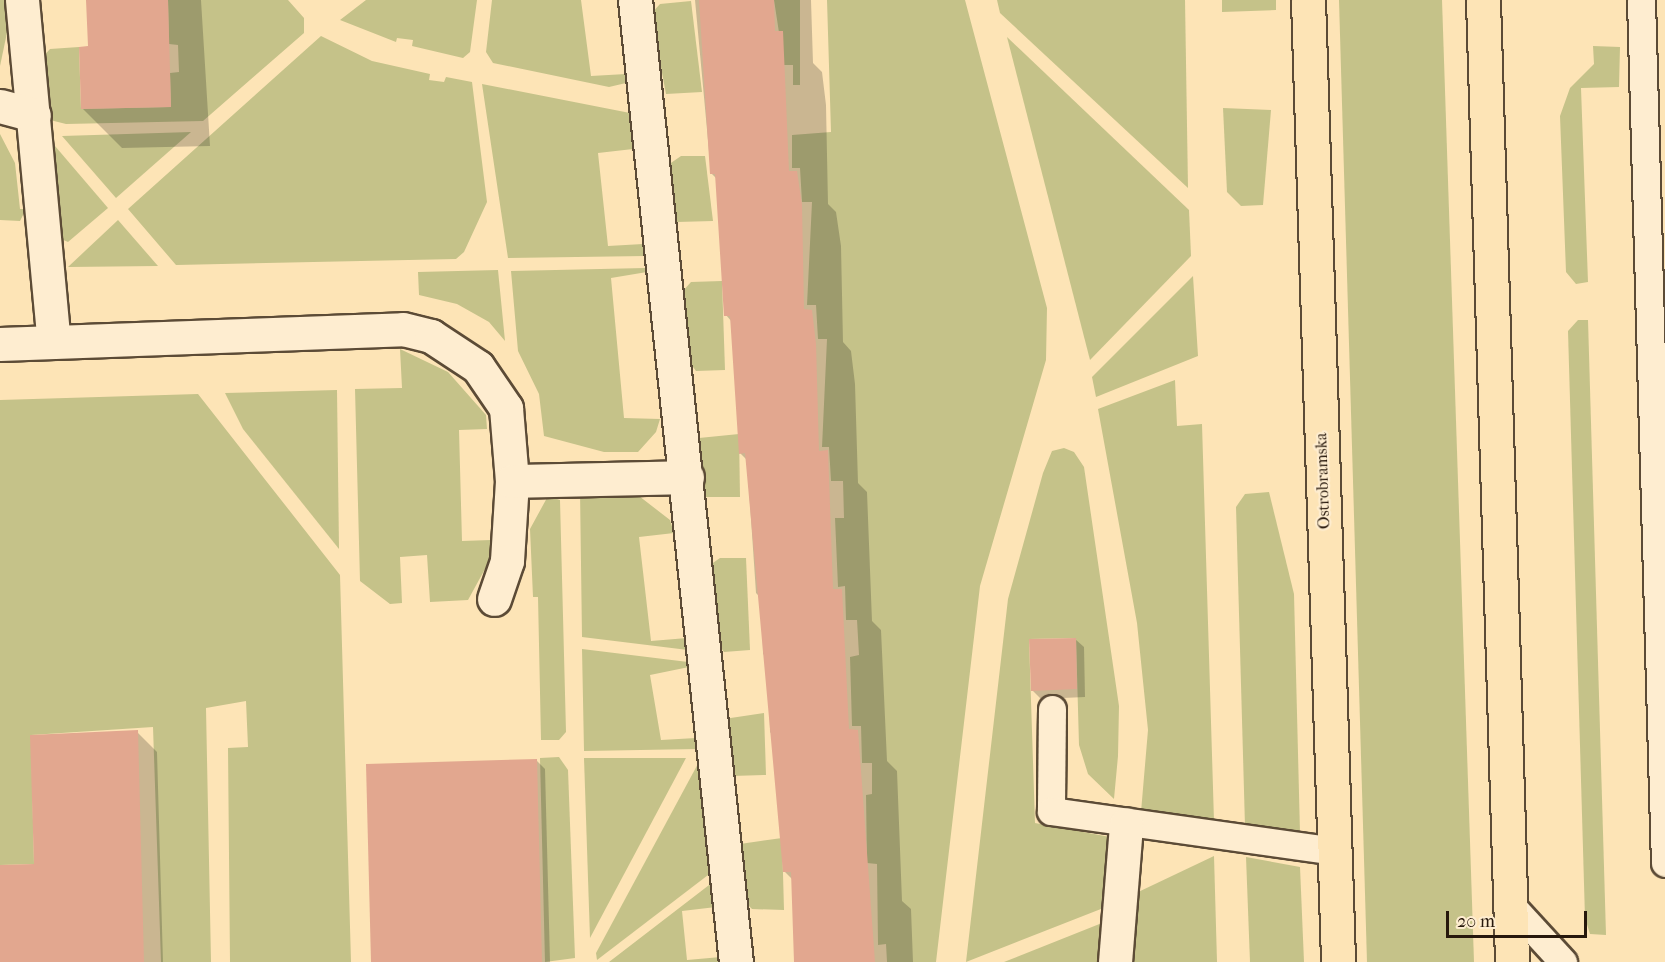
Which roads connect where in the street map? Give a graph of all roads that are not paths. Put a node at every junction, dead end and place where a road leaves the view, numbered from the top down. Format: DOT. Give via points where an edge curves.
graph roads {
  1 [pos="22,0"];
  2 [pos="635,0"];
  3 [pos="1308,0"];
  4 [pos="1483,0"];
  5 [pos="1641,0"];
  6 [pos="0,106"];
  7 [pos="34,115"];
  8 [pos="54,342"];
  9 [pos="0,344"];
  10 [pos="687,477"];
  11 [pos="512,481"];
  12 [pos="494,599"];
  13 [pos="1052,709"];
  14 [pos="1126,824"];
  15 [pos="1335,851"];
  16 [pos="1665,863"];
  17 [pos="1509,903"];
  18 [pos="736,962"];
  19 [pos="1115,962"];
  20 [pos="1338,962"];
  21 [pos="1512,962"];
  22 [pos="1563,962"];
  1 -- 7 [label="street"];
  2 -- 10 [label="street"];
  3 -- 15 [label="main road, Ostrobramska"];
  4 -- 17 [label="main road"];
  5 -- 16 [label="lane"];
  6 -- 7 [label="street"];
  7 -- 8 [label="street"];
  8 -- 9 [label="street"];
  8 -- 11 [label="street" via="403,329 431,336 478,366 506,408"];
  10 -- 11 [label="street"];
  10 -- 18 [label="street"];
  11 -- 12 [label="street" via="507,561"];
  13 -- 14 [label="lane" via="1052,812"];
  14 -- 15 [label="lane"];
  14 -- 19 [label="street"];
  15 -- 20 [label="main road, Ostrobramska"];
  17 -- 21 [label="main road"];
  17 -- 22 [label="lane"];
}
